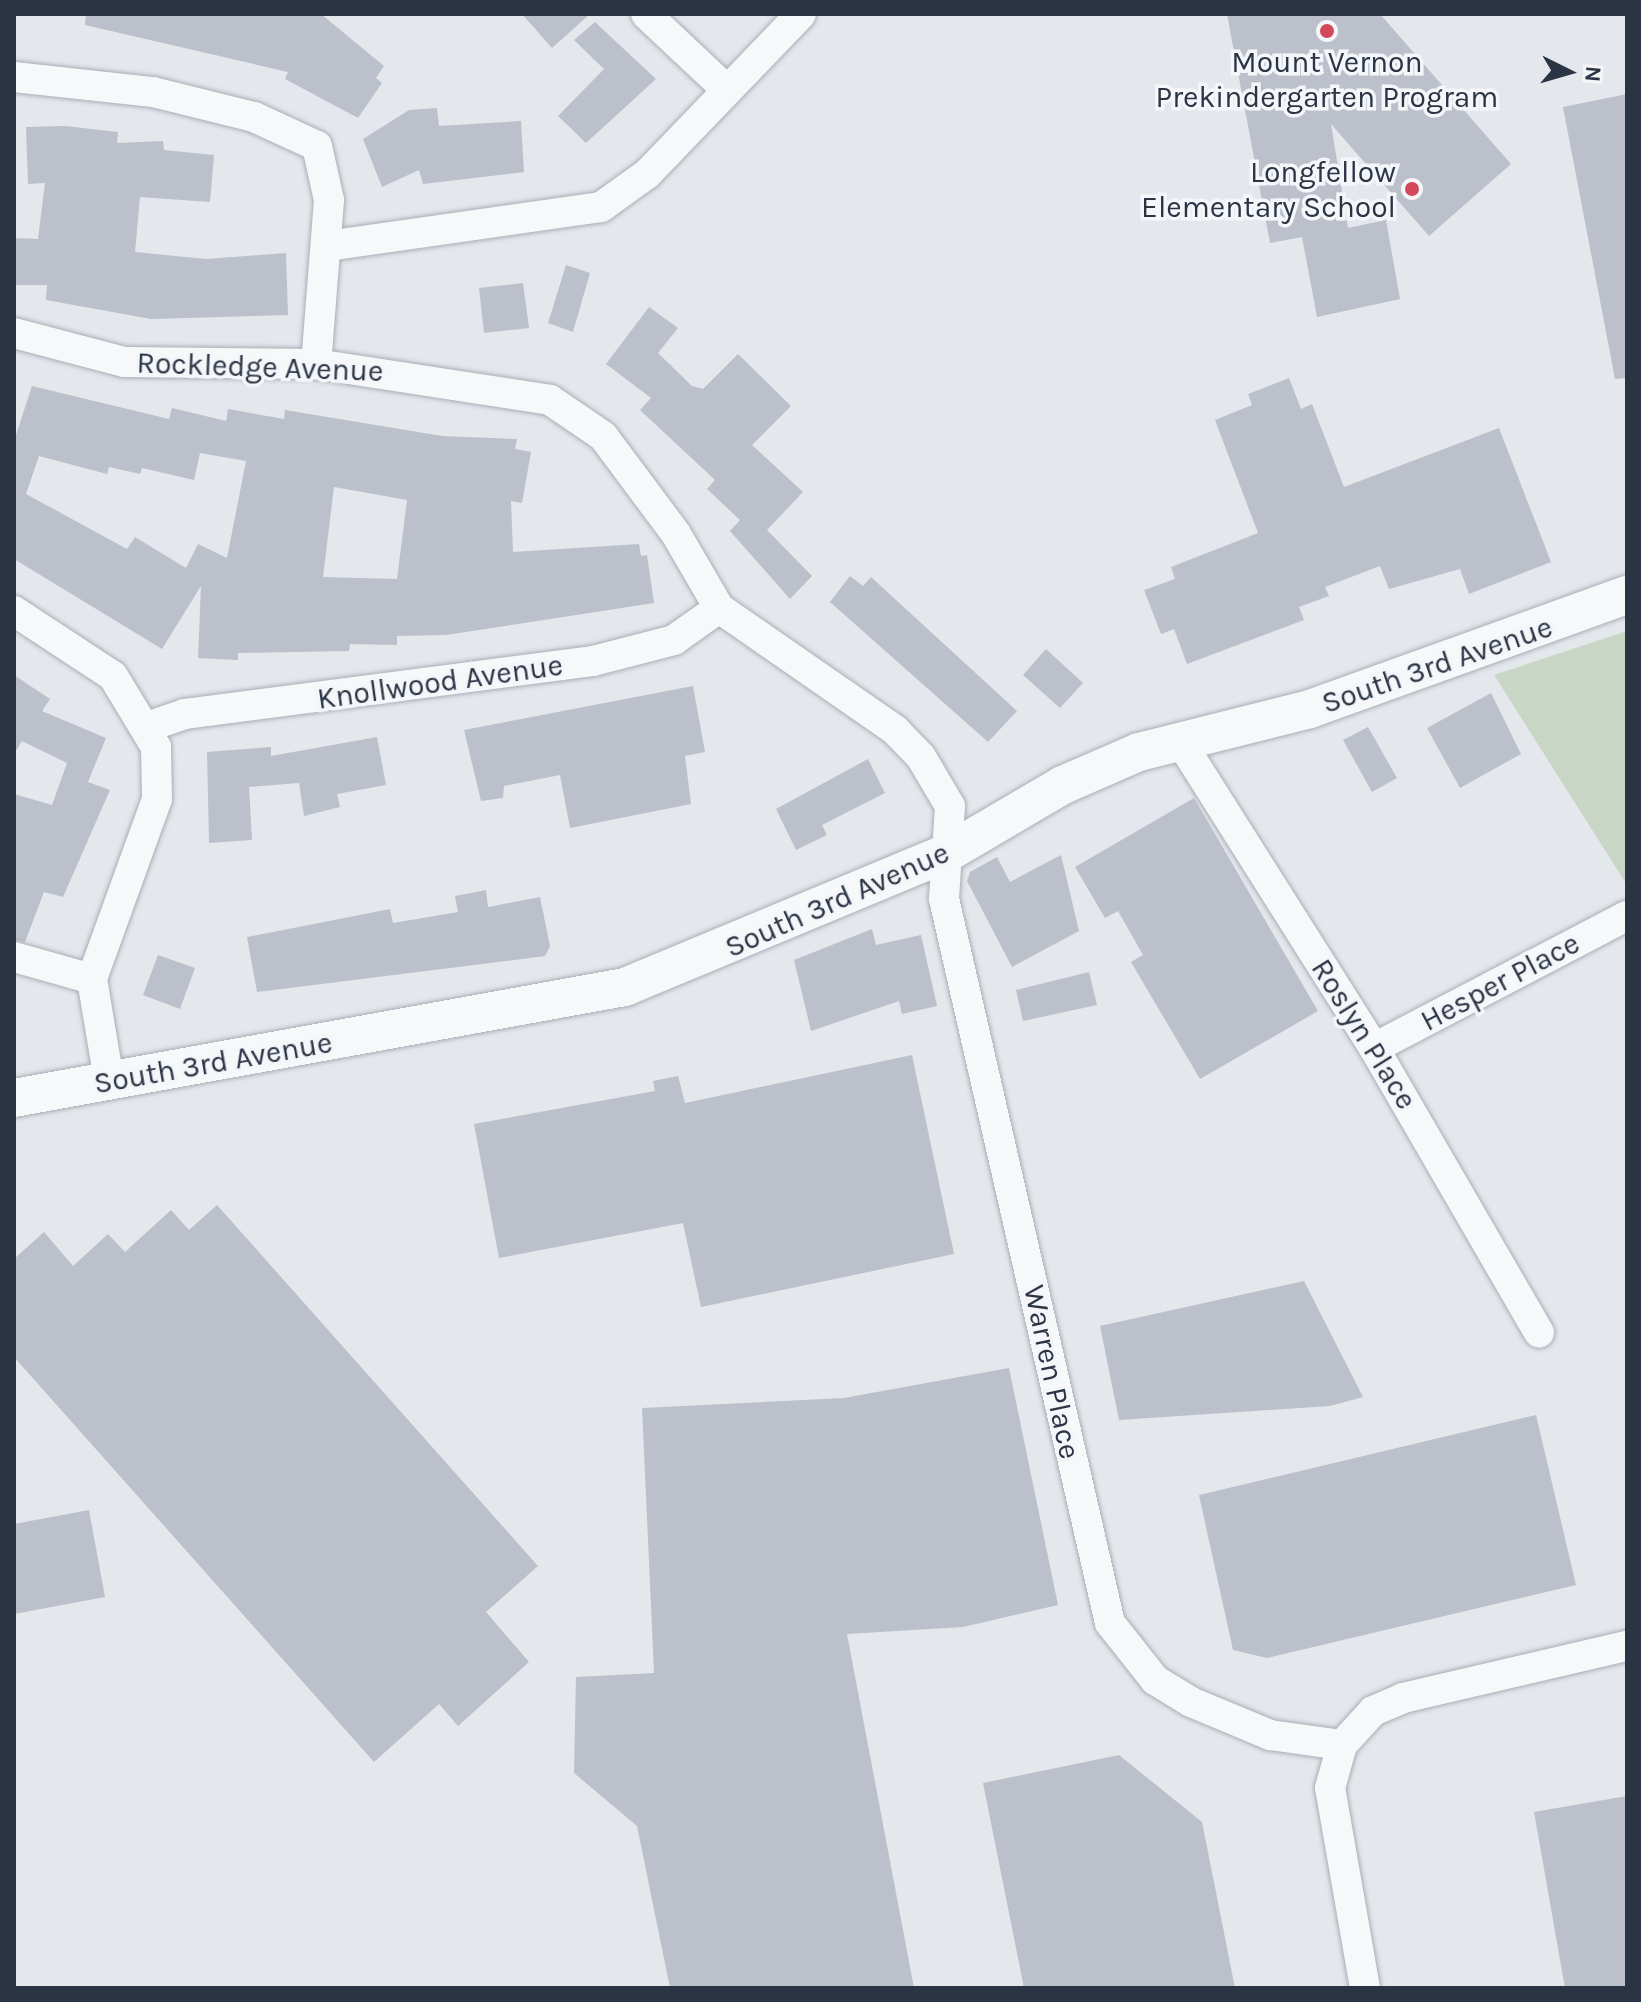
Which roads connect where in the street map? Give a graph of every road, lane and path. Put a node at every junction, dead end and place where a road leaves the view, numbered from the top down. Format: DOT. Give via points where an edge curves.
graph roads {
  1 [pos="646,14"];
  2 [pos="801,14"];
  3 [pos="14,77"];
  4 [pos="726,89"];
  5 [pos="327,246"];
  6 [pos="14,333"];
  7 [pos="316,364"];
  8 [pos="1627,595"];
  9 [pos="719,608"];
  10 [pos="14,611"];
  11 [pos="150,726"];
  12 [pos="1180,741"];
  13 [pos="947,853"];
  14 [pos="1627,916"];
  15 [pos="14,957"];
  16 [pos="92,979"];
  17 [pos="1374,1048"];
  18 [pos="109,1081"];
  19 [pos="14,1098"];
  20 [pos="1539,1333"];
  21 [pos="1627,1646"];
  22 [pos="1342,1745"];
  23 [pos="1365,1988"];
  1 -- 4 [label="street"];
  2 -- 4 [label="street"];
  3 -- 5 [label="street" via="153,92 305,136 325,164"];
  4 -- 5 [label="street" via="647,174 601,207"];
  5 -- 7 [label="street"];
  6 -- 7 [label="street, Rockledge Avenue" via="124,362"];
  7 -- 9 [label="street, Rockledge Avenue" via="416,375 571,411 603,436 676,534"];
  8 -- 12 [label="street, South 3rd Avenue" via="1310,709"];
  9 -- 11 [label="street, Knollwood Avenue" via="674,640 593,661 185,714"];
  9 -- 13 [label="street, Rockledge Avenue" via="895,730 921,757 950,806"];
  10 -- 11 [label="street" via="113,676"];
  11 -- 16 [label="street" via="157,799"];
  12 -- 13 [label="street, South 3rd Avenue" via="1063,785"];
  12 -- 17 [label="street, Roslyn Place"];
  13 -- 18 [label="street, South 3rd Avenue" via="625,987"];
  13 -- 22 [label="street, Warren Place" via="944,899 1110,1623 1155,1680 1191,1702 1270,1735"];
  14 -- 17 [label="street, Hesper Place"];
  15 -- 16 [label="street"];
  16 -- 18 [label="street"];
  17 -- 20 [label="street, Roslyn Place"];
  18 -- 19 [label="street, South 3rd Avenue"];
  21 -- 22 [label="street" via="1403,1698 1373,1711"];
  22 -- 23 [label="street" via="1330,1788"];
}
